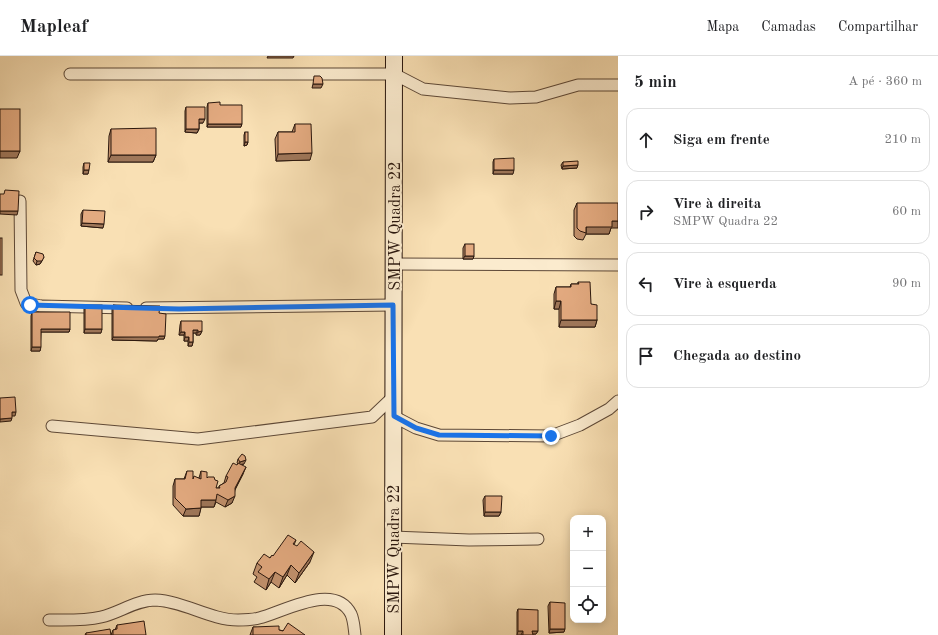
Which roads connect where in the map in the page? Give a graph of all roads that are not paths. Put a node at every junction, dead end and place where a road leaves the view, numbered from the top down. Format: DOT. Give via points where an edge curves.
graph roads {
  1 [pos="394,56"];
  2 [pos="70,74"];
  3 [pos="394,74"];
  4 [pos="618,85"];
  5 [pos="20,201"];
  6 [pos="394,264"];
  7 [pos="618,265"];
  8 [pos="393,305"];
  9 [pos="393,397"];
  10 [pos="618,402"];
  11 [pos="394,416"];
  12 [pos="52,426"];
  13 [pos="393,537"];
  14 [pos="538,539"];
  15 [pos="49,620"];
  16 [pos="355,635"];
  17 [pos="393,635"];
  1 -- 3 [label="street, SMPW Quadra 22"];
  2 -- 3 [label="street"];
  3 -- 4 [label="street" via="423,89 510,98 536,98 578,85"];
  3 -- 6 [label="street, SMPW Quadra 22"];
  5 -- 8 [label="street" via="21,290 26,303 30,305 179,309"];
  6 -- 7 [label="street"];
  6 -- 8 [label="street, SMPW Quadra 22"];
  8 -- 9 [label="street, SMPW Quadra 22"];
  9 -- 11 [label="street, SMPW Quadra 22"];
  9 -- 12 [label="street" via="372,417 198,439"];
  10 -- 11 [label="street" via="580,425 551,436 439,435 416,428"];
  11 -- 13 [label="street, SMPW Quadra 22"];
  13 -- 14 [label="street"];
  13 -- 17 [label="street, SMPW Quadra 22"];
  15 -- 16 [label="street" via="101,617 134,604 155,600 167,601 227,619 246,620 272,614 300,603 323,600 344,606 353,620"];
}
